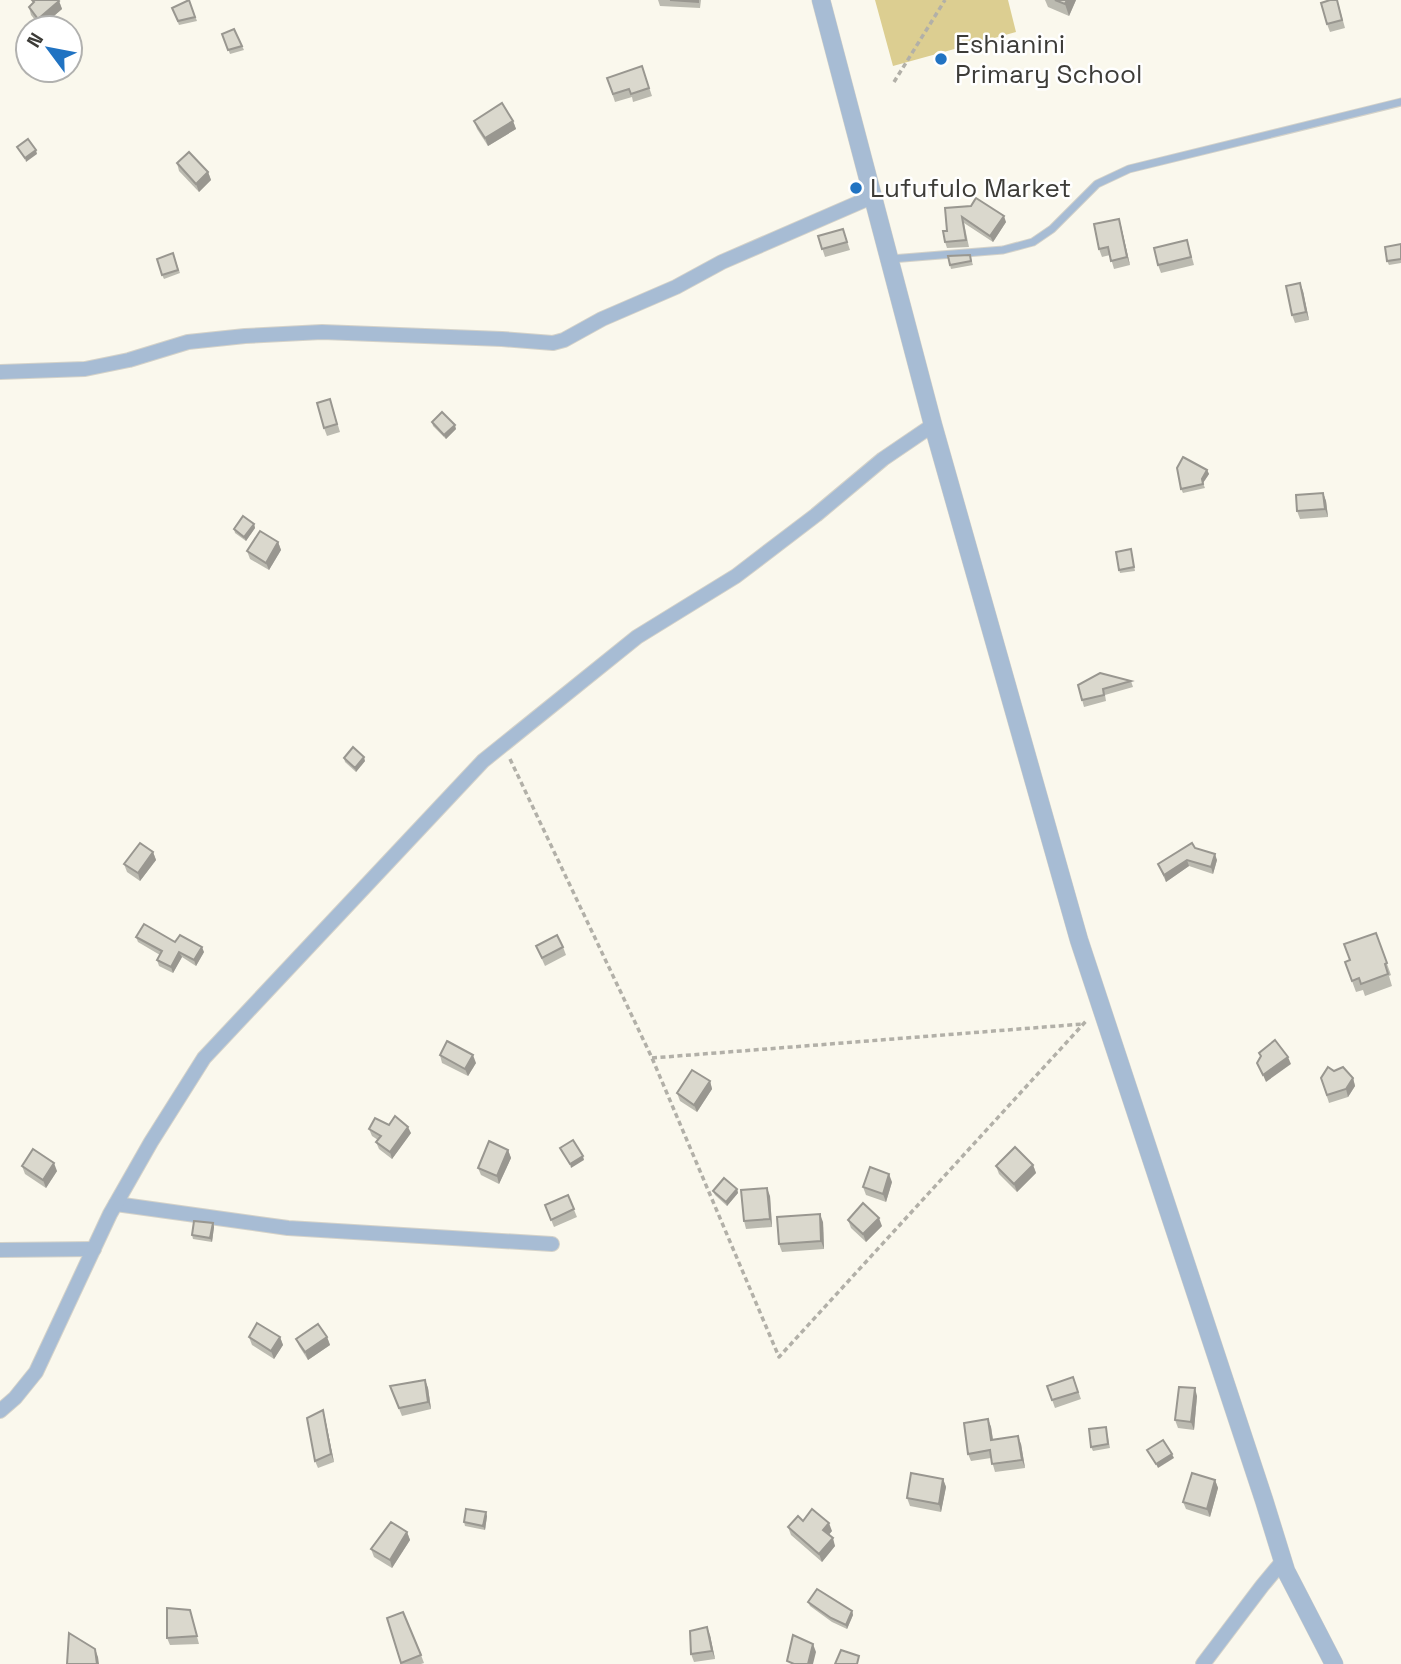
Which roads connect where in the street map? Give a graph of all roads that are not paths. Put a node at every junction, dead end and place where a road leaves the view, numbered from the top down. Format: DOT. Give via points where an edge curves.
graph roads {
  1 [pos="821,0"];
  2 [pos="1401,102"];
  3 [pos="874,196"];
  4 [pos="891,259"];
  5 [pos="0,372"];
  6 [pos="933,425"];
  7 [pos="116,1204"];
  8 [pos="552,1244"];
  9 [pos="0,1250"];
  10 [pos="94,1250"];
  11 [pos="0,1411"];
  12 [pos="1282,1562"];
  13 [pos="1203,1664"];
  14 [pos="1334,1664"];
  1 -- 3 [label="street"];
  2 -- 4 [label="lane" via="1113,175 1033,242 1003,250"];
  3 -- 4 [label="street"];
  3 -- 5 [label="street" via="553,343 323,332 258,335 188,342 85,369"];
  4 -- 6 [label="street"];
  6 -- 7 [label="street" via="736,576 638,637 483,761 204,1058"];
  6 -- 12 [label="street" via="1079,940"];
  7 -- 8 [label="street" via="288,1228"];
  7 -- 10 [label="street"];
  9 -- 10 [label="street"];
  10 -- 11 [label="street" via="36,1372"];
  12 -- 13 [label="street"];
  12 -- 14 [label="street"];
}
